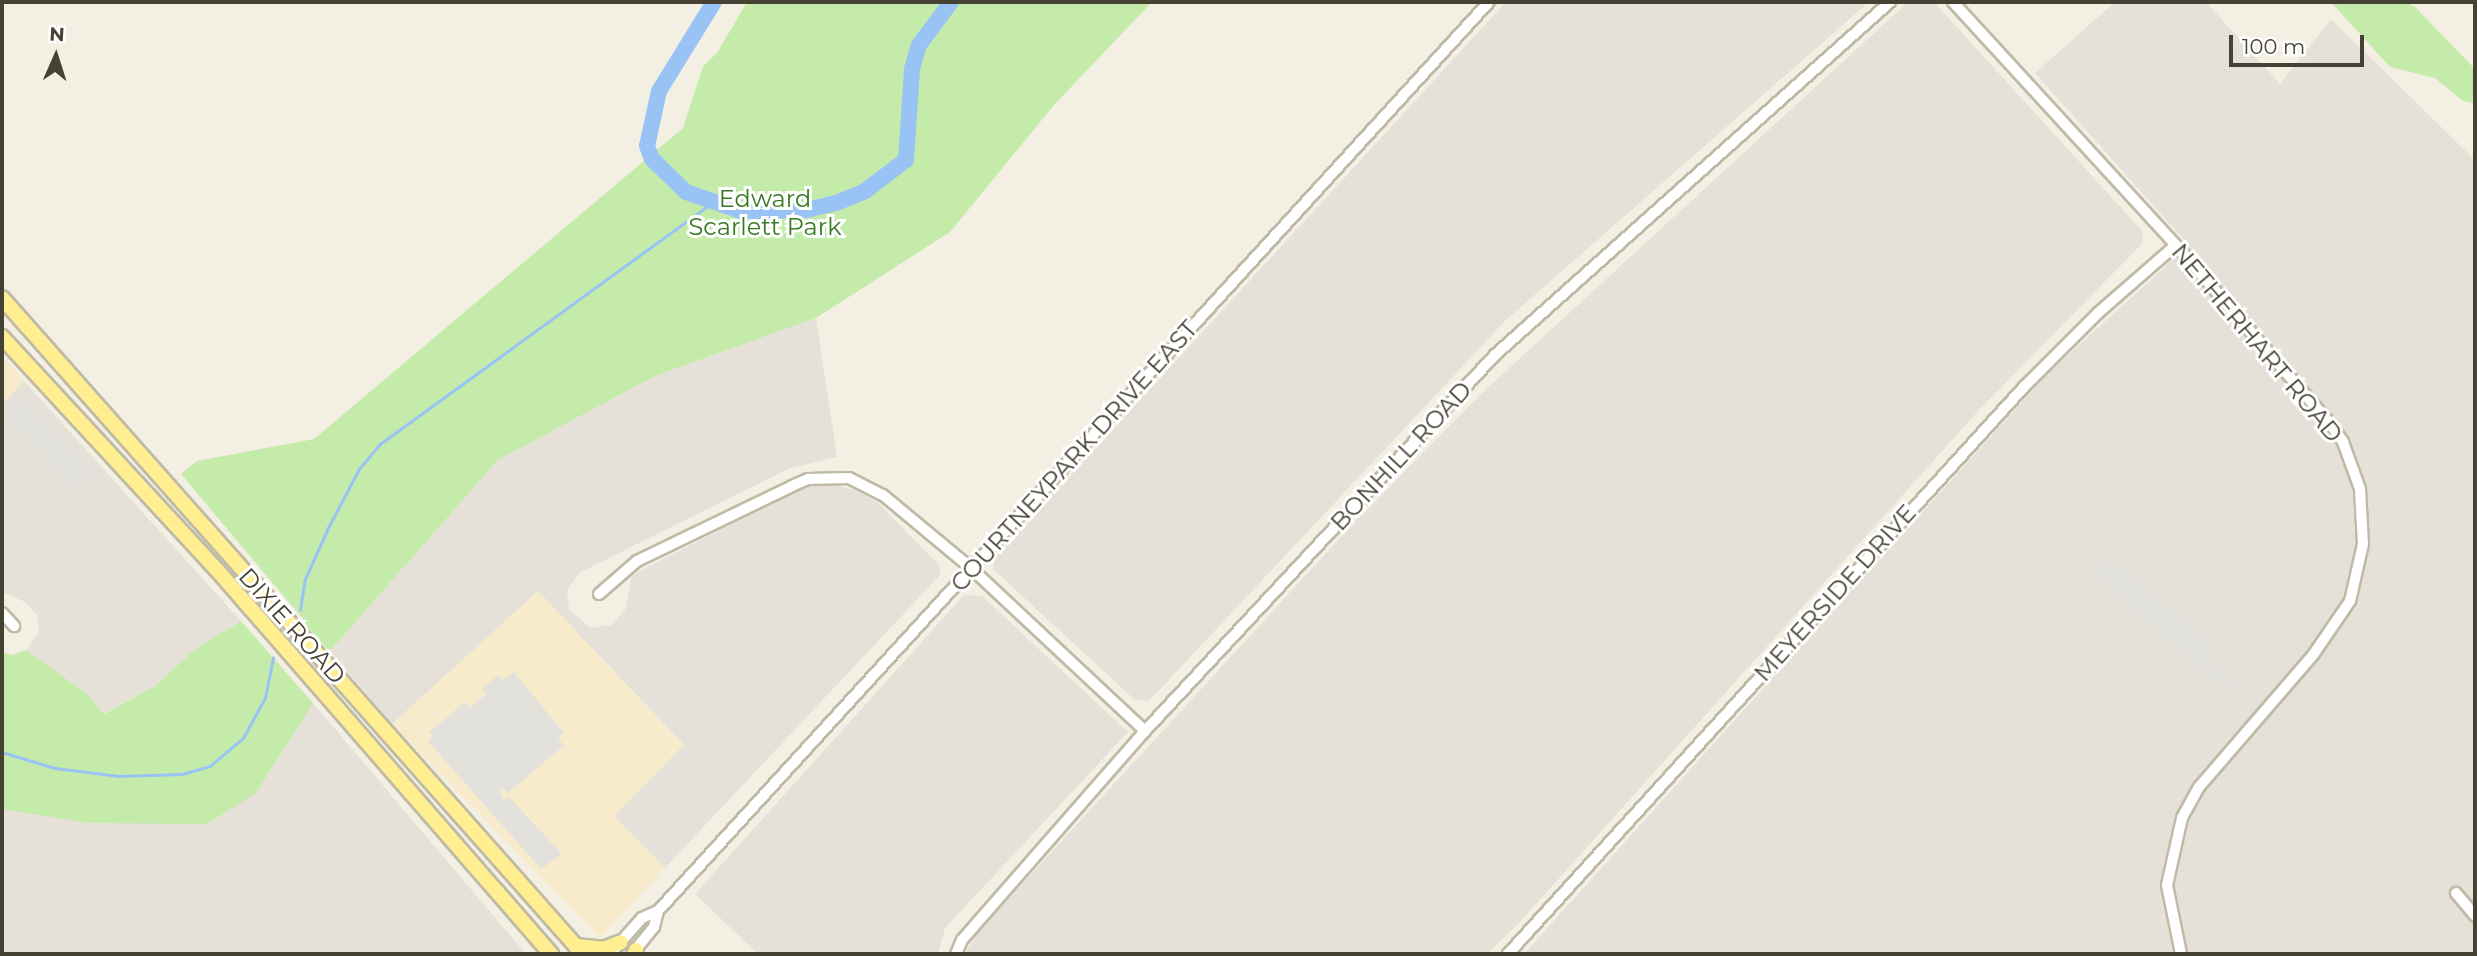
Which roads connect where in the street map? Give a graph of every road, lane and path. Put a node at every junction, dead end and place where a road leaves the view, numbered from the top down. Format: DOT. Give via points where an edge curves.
graph roads {
  1 [pos="1489,2"];
  2 [pos="1890,2"];
  3 [pos="1953,2"];
  4 [pos="2176,245"];
  5 [pos="2,298"];
  6 [pos="2,337"];
  7 [pos="232,559"];
  8 [pos="972,569"];
  9 [pos="218,571"];
  10 [pos="599,594"];
  11 [pos="2,613"];
  12 [pos="14,626"];
  13 [pos="318,656"];
  14 [pos="303,669"];
  15 [pos="1145,731"];
  16 [pos="2456,893"];
  17 [pos="658,911"];
  18 [pos="2475,916"];
  19 [pos="621,942"];
  20 [pos="546,950"];
  21 [pos="580,950"];
  22 [pos="634,953"];
  23 [pos="610,954"];
  24 [pos="956,954"];
  25 [pos="1508,954"];
  26 [pos="2181,954"];
  1 -- 8 [label="street, COURTNEYPARK DRIVE EAST"];
  2 -- 15 [label="street, BONHILL ROAD" via="1495,355"];
  3 -- 4 [label="street, NETHERHART ROAD"];
  4 -- 25 [label="street, MEYERSIDE DRIVE" via="2098,313 2024,387"];
  4 -- 26 [label="street, NETHERHART ROAD" via="2343,442 2360,489 2365,521 2358,573 2336,625 2199,787 2182,818 2167,885"];
  5 -- 7 [label="main road, DIXIE ROAD"];
  6 -- 9 [label="main road, DIXIE ROAD"];
  7 -- 9 [label="main road"];
  7 -- 13 [label="main road, DIXIE ROAD"];
  8 -- 10 [label="street" via="883,495 849,478 829,477 792,486 637,561"];
  8 -- 15 [label="street"];
  8 -- 17 [label="street, COURTNEYPARK DRIVE EAST"];
  9 -- 14 [label="main road, DIXIE ROAD"];
  11 -- 12 [label="street"];
  13 -- 14 [label="main road"];
  13 -- 21 [label="main road, DIXIE ROAD"];
  14 -- 20 [label="main road, DIXIE ROAD"];
  15 -- 24 [label="street, BONHILL ROAD" via="962,940"];
  16 -- 18 [label="street"];
  17 -- 19 [label="street, COURTNEYPARK DRIVE EAST" via="642,918"];
  17 -- 22 [label="street, COURTNEYPARK DRIVE EAST" via="654,928"];
  19 -- 21 [label="main road"];
  19 -- 23 [label="street, COURTNEYPARK DRIVE EAST"];
}
